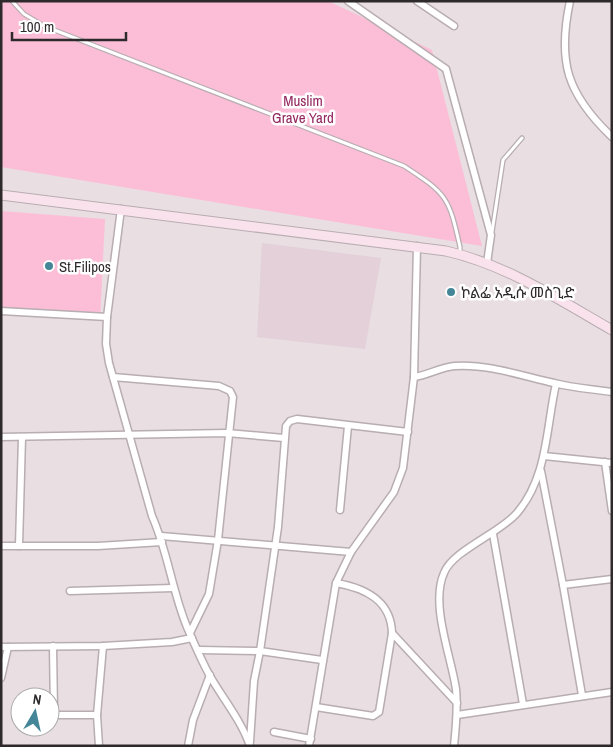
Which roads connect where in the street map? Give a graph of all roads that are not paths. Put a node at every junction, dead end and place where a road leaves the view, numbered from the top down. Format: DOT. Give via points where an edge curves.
graph roads {
  1 [pos="12,1"];
  2 [pos="348,1"];
  3 [pos="417,1"];
  4 [pos="570,1"];
  5 [pos="454,26"];
  6 [pos="612,137"];
  7 [pos="522,138"];
  8 [pos="1,195"];
  9 [pos="121,210"];
  10 [pos="491,235"];
  11 [pos="417,246"];
  12 [pos="460,254"];
  13 [pos="487,262"];
  14 [pos="1,311"];
  15 [pos="107,317"];
  16 [pos="612,330"];
  17 [pos="113,377"];
  18 [pos="414,377"];
  19 [pos="556,384"];
  20 [pos="612,392"];
  21 [pos="348,426"];
  22 [pos="408,432"];
  23 [pos="128,433"];
  24 [pos="228,433"];
  25 [pos="1,437"];
  26 [pos="22,437"];
  27 [pos="284,438"];
  28 [pos="544,456"];
  29 [pos="608,462"];
  30 [pos="540,471"];
  31 [pos="340,510"];
  32 [pos="612,511"];
  33 [pos="493,534"];
  34 [pos="161,539"];
  35 [pos="218,540"];
  36 [pos="1,546"];
  37 [pos="19,546"];
  38 [pos="274,546"];
  39 [pos="351,552"];
  40 [pos="612,579"];
  41 [pos="336,583"];
  42 [pos="564,585"];
  43 [pos="173,588"];
  44 [pos="70,591"];
  45 [pos="392,633"];
  46 [pos="191,635"];
  47 [pos="54,646"];
  48 [pos="103,646"];
  49 [pos="5,647"];
  50 [pos="199,650"];
  51 [pos="260,651"];
  52 [pos="322,660"];
  53 [pos="210,675"];
  54 [pos="1,678"];
  55 [pos="612,692"];
  56 [pos="582,695"];
  57 [pos="457,704"];
  58 [pos="523,704"];
  59 [pos="316,707"];
  60 [pos="97,715"];
  61 [pos="457,715"];
  62 [pos="274,732"];
  63 [pos="310,742"];
  64 [pos="250,745"];
  65 [pos="99,746"];
  66 [pos="188,746"];
  67 [pos="454,746"];
  1 -- 12 [label="lane" via="24,14 44,26 404,166 441,192 449,204"];
  2 -- 10 [label="street" via="446,69"];
  3 -- 5 [label="street"];
  4 -- 6 [label="street" via="563,49 566,70 583,104"];
  7 -- 10 [label="lane" via="502,160"];
  8 -- 9 [label="street"];
  9 -- 11 [label="street"];
  9 -- 15 [label="street"];
  10 -- 13 [label="street"];
  11 -- 12 [label="street"];
  11 -- 18 [label="street"];
  12 -- 13 [label="street"];
  13 -- 16 [label="street"];
  14 -- 15 [label="street"];
  15 -- 17 [label="street" via="106,352"];
  17 -- 23 [label="street"];
  17 -- 24 [label="street" via="227,389 233,397"];
  18 -- 19 [label="street" via="447,367 476,367"];
  18 -- 22 [label="street"];
  19 -- 20 [label="street"];
  19 -- 28 [label="street"];
  21 -- 22 [label="street"];
  21 -- 27 [label="street" via="293,420 286,426"];
  21 -- 31 [label="street"];
  22 -- 39 [label="street" via="398,484"];
  23 -- 24 [label="street"];
  23 -- 26 [label="street"];
  23 -- 34 [label="street"];
  24 -- 27 [label="street"];
  24 -- 35 [label="street"];
  25 -- 26 [label="street"];
  26 -- 37 [label="street"];
  27 -- 38 [label="street"];
  28 -- 29 [label="street"];
  28 -- 30 [label="street"];
  29 -- 32 [label="street"];
  30 -- 33 [label="street" via="516,514"];
  30 -- 42 [label="street"];
  33 -- 57 [label="street" via="454,559 444,572 441,583 442,617"];
  33 -- 58 [label="street"];
  34 -- 35 [label="street"];
  34 -- 37 [label="street" via="98,546"];
  34 -- 43 [label="street"];
  35 -- 38 [label="street"];
  35 -- 46 [label="street" via="209,594"];
  36 -- 37 [label="street"];
  38 -- 39 [label="street"];
  38 -- 51 [label="street"];
  39 -- 41 [label="street"];
  40 -- 42 [label="street"];
  41 -- 45 [label="street" via="357,589 377,600 391,621"];
  41 -- 52 [label="street"];
  42 -- 56 [label="street"];
  43 -- 44 [label="street"];
  43 -- 46 [label="street"];
  45 -- 57 [label="street"];
  45 -- 59 [label="street" via="380,712 373,716"];
  46 -- 48 [label="street" via="172,642"];
  46 -- 50 [label="street"];
  47 -- 48 [label="street"];
  47 -- 49 [label="street"];
  47 -- 60 [label="street" via="54,713"];
  48 -- 60 [label="street"];
  49 -- 54 [label="street"];
  50 -- 51 [label="street"];
  50 -- 53 [label="street"];
  51 -- 52 [label="street"];
  51 -- 64 [label="street" via="254,681"];
  52 -- 59 [label="street"];
  53 -- 64 [label="street"];
  53 -- 66 [label="street" via="193,720"];
  55 -- 56 [label="street"];
  56 -- 58 [label="street"];
  57 -- 61 [label="street"];
  58 -- 61 [label="street"];
  59 -- 63 [label="street"];
  60 -- 65 [label="street"];
  61 -- 67 [label="street"];
  62 -- 63 [label="street"];
}
